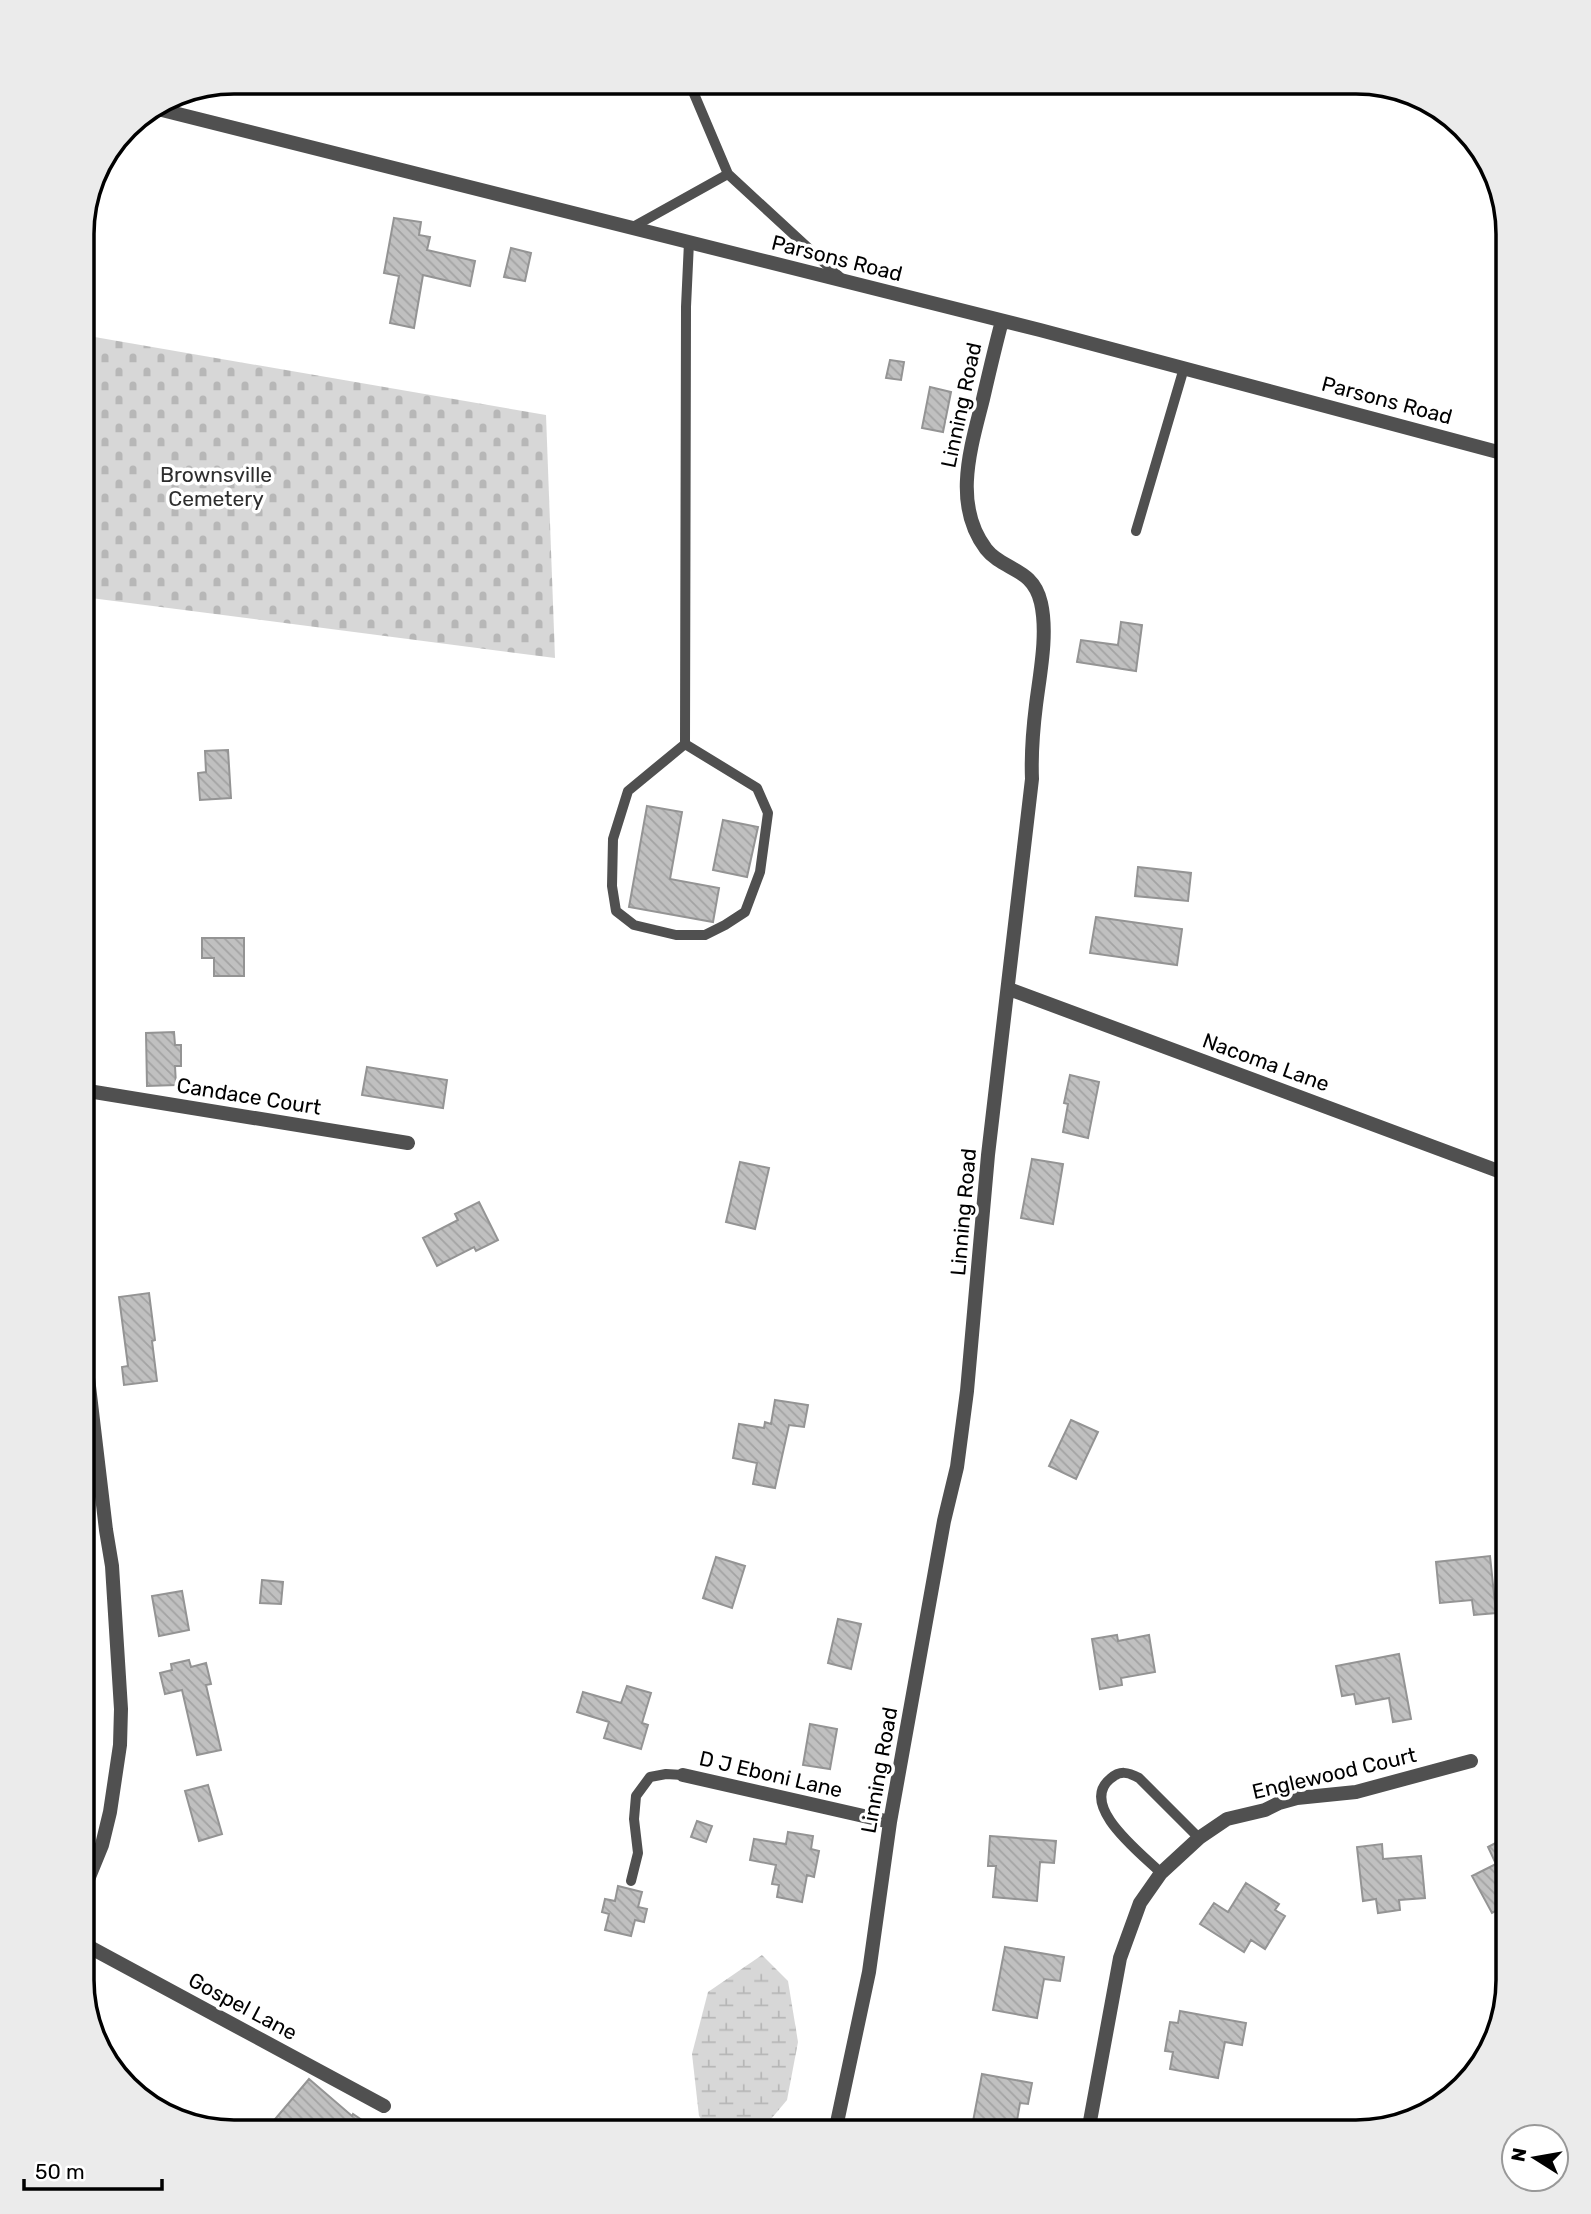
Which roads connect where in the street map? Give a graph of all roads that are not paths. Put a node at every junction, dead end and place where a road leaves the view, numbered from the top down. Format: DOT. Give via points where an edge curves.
graph roads {
  1 [pos="695,95"];
  2 [pos="168,112"];
  3 [pos="728,174"];
  4 [pos="631,228"];
  5 [pos="689,242"];
  6 [pos="844,281"];
  7 [pos="1002,321"];
  8 [pos="1184,368"];
  9 [pos="1496,452"];
  10 [pos="1136,531"];
  11 [pos="685,744"];
  12 [pos="1009,989"];
  13 [pos="95,1092"];
  14 [pos="408,1143"];
  15 [pos="1496,1170"];
  16 [pos="94,1431"];
  17 [pos="1471,1761"];
  18 [pos="683,1776"];
  19 [pos="890,1822"];
  20 [pos="1199,1838"];
  21 [pos="94,1864"];
  22 [pos="1161,1873"];
  23 [pos="631,1881"];
  24 [pos="94,1950"];
  25 [pos="383,2106"];
  26 [pos="838,2120"];
  27 [pos="1090,2120"];
  1 -- 3 [label="lane"];
  2 -- 4 [label="street, Parsons Road"];
  3 -- 4 [label="lane"];
  3 -- 6 [label="lane"];
  4 -- 5 [label="street, Parsons Road"];
  5 -- 6 [label="street, Parsons Road"];
  5 -- 11 [label="lane"];
  6 -- 7 [label="street, Parsons Road"];
  7 -- 8 [label="street, Parsons Road"];
  7 -- 12 [label="street, Linning Road" via="966,475 972,519 986,550 1019,571 1037,590 1042,605 1042,664"];
  8 -- 9 [label="street, Parsons Road"];
  8 -- 10 [label="lane"];
  11 -- 11 [label="lane" via="628,791 613,839 612,886 616,912 634,925 676,935 705,935 745,912 760,872 768,813 757,788"];
  12 -- 15 [label="street, Nacoma Lane"];
  12 -- 19 [label="street, Linning Road" via="957,1467"];
  13 -- 14 [label="street, Candace Court"];
  16 -- 21 [label="street" via="112,1566 121,1709 110,1812"];
  17 -- 20 [label="street, Englewood Court" via="1356,1792 1279,1803 1227,1819"];
  18 -- 19 [label="street, D J Eboni Lane"];
  18 -- 23 [label="lane" via="650,1777 636,1796 638,1853"];
  19 -- 26 [label="street, Linning Road" via="869,1972"];
  20 -- 22 [label="street, Englewood Court"];
  20 -- 22 [label="lane" via="1139,1778 1121,1772 1111,1777 1101,1792 1102,1811"];
  22 -- 27 [label="street, Englewood Court" via="1140,1903 1120,1958"];
  24 -- 25 [label="street, Gospel Lane"];
}
